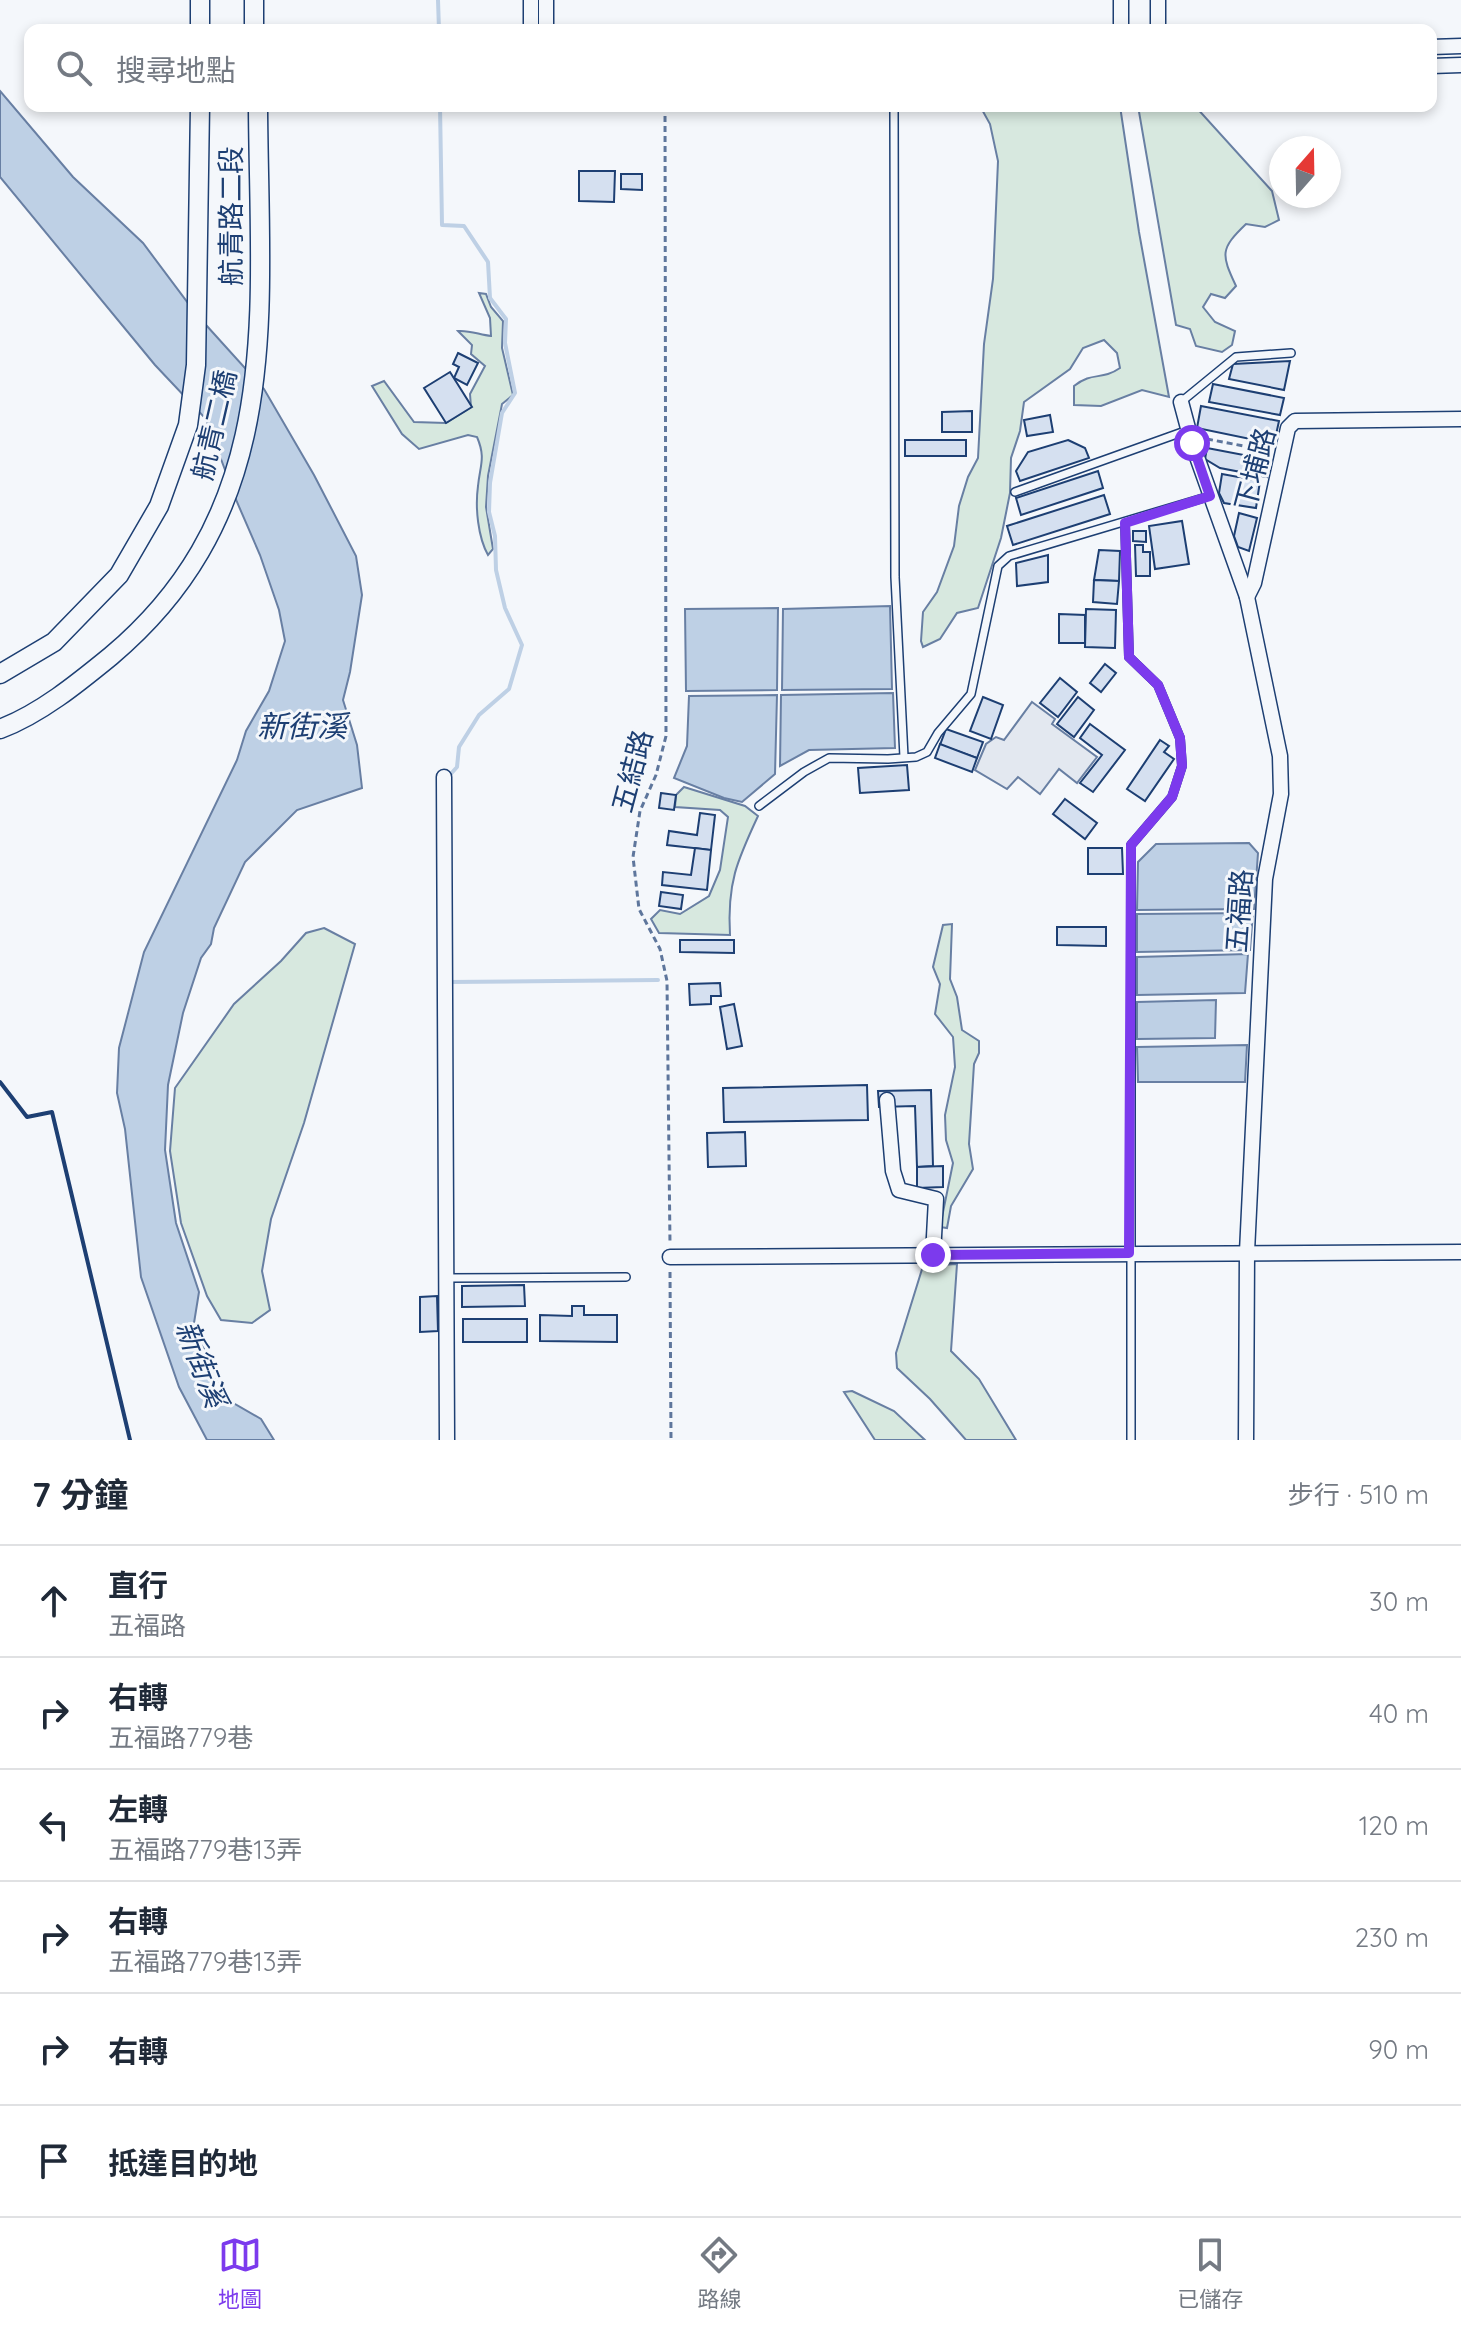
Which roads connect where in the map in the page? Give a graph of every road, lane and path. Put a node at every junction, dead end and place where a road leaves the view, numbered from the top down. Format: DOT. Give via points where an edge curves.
graph roads {
  1 [pos="200,0"];
  2 [pos="254,0"];
  3 [pos="531,0"];
  4 [pos="546,0"];
  5 [pos="1121,0"];
  6 [pos="1158,0"];
  7 [pos="200,24"];
  8 [pos="254,24"];
  9 [pos="531,24"];
  10 [pos="546,24"];
  11 [pos="1121,24"];
  12 [pos="1158,24"];
  13 [pos="1461,46"];
  14 [pos="1437,47"];
  15 [pos="1461,65"];
  16 [pos="1437,66"];
  17 [pos="200,112"];
  18 [pos="258,112"];
  19 [pos="665,112"];
  20 [pos="894,112"];
  21 [pos="198,257"];
  22 [pos="259,325"];
  23 [pos="1291,353"];
  24 [pos="1181,402"];
  25 [pos="1461,419"];
  26 [pos="1188,430"];
  27 [pos="1203,439"];
  28 [pos="1272,452"];
  29 [pos="1015,492"];
  30 [pos="1210,496"];
  31 [pos="1125,523"];
  32 [pos="1247,597"];
  33 [pos="0,674"];
  34 [pos="0,729"];
  35 [pos="904,757"];
  36 [pos="444,777"];
  37 [pos="759,806"];
  38 [pos="887,1100"];
  39 [pos="1247,1252"];
  40 [pos="1461,1252"];
  41 [pos="1129,1253"];
  42 [pos="933,1255"];
  43 [pos="670,1257"];
  44 [pos="626,1277"];
  45 [pos="445,1278"];
  46 [pos="447,1440"];
  47 [pos="671,1440"];
  48 [pos="1131,1440"];
  49 [pos="1246,1440"];
  1 -- 7 [label="street"];
  2 -- 8 [label="street"];
  3 -- 9 [label="street"];
  4 -- 10 [label="street"];
  5 -- 11 [label="street"];
  6 -- 12 [label="street"];
  13 -- 14 [label="street"];
  15 -- 16 [label="street"];
  17 -- 21 [label="street, 航青路二段"];
  18 -- 22 [label="street, 航青路二段"];
  19 -- 43 [label="path, 五結路" via="666,736 640,811 633,857 639,909 660,949 667,981"];
  20 -- 35 [label="lane" via="895,577"];
  21 -- 33 [label="street, 航青二橋" via="196,365 188,425 159,506 119,575 54,642"];
  22 -- 34 [label="street, 航青二橋" via="251,415 234,479 211,534 141,630 54,700"];
  23 -- 24 [label="lane" via="1236,357"];
  24 -- 26 [label="street, 五福路"];
  25 -- 32 [label="street, 下埔路" via="1295,421 1288,428"];
  26 -- 29 [label="lane"];
  26 -- 30 [label="street, 五福路"];
  27 -- 28 [label="path"];
  30 -- 31 [label="lane"];
  30 -- 32 [label="street, 五福路"];
  31 -- 35 [label="lane" via="1009,556 998,566 971,694 927,752"];
  31 -- 41 [label="lane" via="1129,657 1158,685 1180,738 1182,766 1172,797 1131,845"];
  32 -- 39 [label="street, 五福路" via="1280,756 1281,794 1265,879"];
  35 -- 37 [label="lane" via="829,758"];
  36 -- 45 [label="street"];
  38 -- 42 [label="street" via="899,1190 936,1199"];
  39 -- 40 [label="street"];
  39 -- 41 [label="street"];
  39 -- 49 [label="street, 五福路"];
  41 -- 42 [label="street"];
  41 -- 48 [label="lane"];
  42 -- 43 [label="street"];
  43 -- 47 [label="path, 五結路"];
  44 -- 45 [label="lane"];
  45 -- 46 [label="street"];
}
